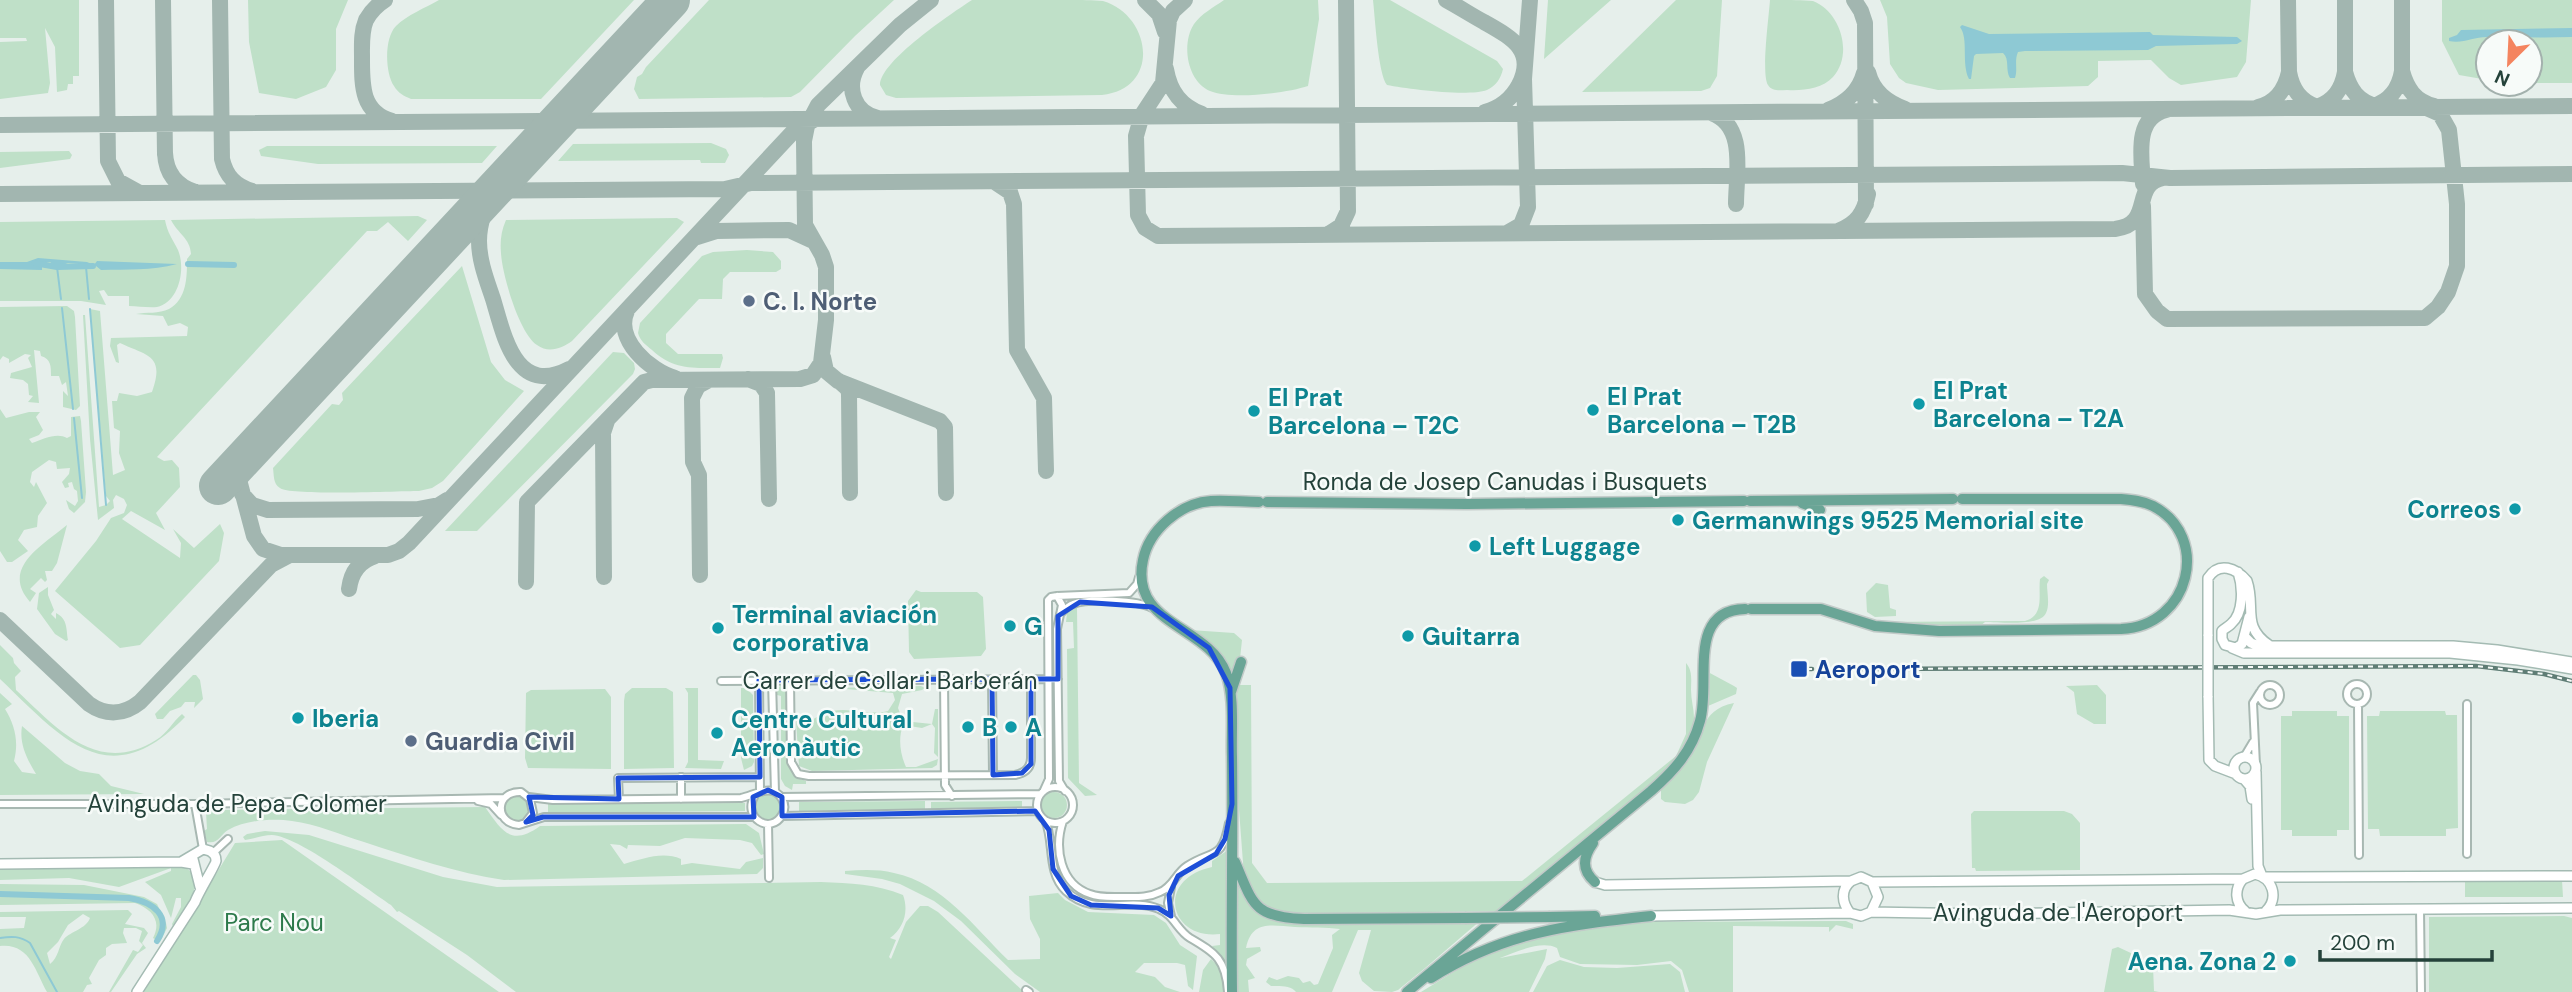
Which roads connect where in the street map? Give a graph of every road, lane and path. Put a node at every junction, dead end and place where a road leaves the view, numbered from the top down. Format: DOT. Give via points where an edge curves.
graph roads {
  1 [pos="1798,501"];
  2 [pos="1820,510"];
  3 [pos="1142,568"];
  4 [pos="2238,572"];
  5 [pos="1057,596"];
  6 [pos="1099,598"];
  7 [pos="1156,610"];
  8 [pos="2250,615"];
  9 [pos="1058,616"];
  10 [pos="2231,624"];
  11 [pos="2245,635"];
  12 [pos="2270,646"];
  13 [pos="2232,648"];
  14 [pos="2572,662"];
  15 [pos="1241,663"];
  16 [pos="2572,669"];
  17 [pos="992,679"];
  18 [pos="1031,679"];
  19 [pos="1049,679"];
  20 [pos="1058,679"];
  21 [pos="759,680"];
  22 [pos="772,680"];
  23 [pos="790,680"];
  24 [pos="944,680"];
  25 [pos="721,681"];
  26 [pos="2260,692"];
  27 [pos="1230,695"];
  28 [pos="2263,702"];
  29 [pos="2358,704"];
  30 [pos="2467,704"];
  31 [pos="2254,709"];
  32 [pos="2254,736"];
  33 [pos="2244,757"];
  34 [pos="2235,764"];
  35 [pos="2217,767"];
  36 [pos="2256,768"];
  37 [pos="993,775"];
  38 [pos="945,776"];
  39 [pos="2240,776"];
  40 [pos="681,777"];
  41 [pos="760,777"];
  42 [pos="945,785"];
  43 [pos="1065,791"];
  44 [pos="775,792"];
  45 [pos="1042,792"];
  46 [pos="757,794"];
  47 [pos="952,796"];
  48 [pos="529,797"];
  49 [pos="781,797"];
  50 [pos="935,797"];
  51 [pos="504,798"];
  52 [pos="619,799"];
  53 [pos="681,799"];
  54 [pos="473,800"];
  55 [pos="0,804"];
  56 [pos="195,804"];
  57 [pos="1232,804"];
  58 [pos="1038,811"];
  59 [pos="782,816"];
  60 [pos="754,817"];
  61 [pos="505,820"];
  62 [pos="1045,820"];
  63 [pos="1063,821"];
  64 [pos="526,822"];
  65 [pos="768,824"];
  66 [pos="1599,833"];
  67 [pos="228,839"];
  68 [pos="203,849"];
  69 [pos="213,853"];
  70 [pos="2467,854"];
  71 [pos="2359,855"];
  72 [pos="1233,858"];
  73 [pos="194,863"];
  74 [pos="0,864"];
  75 [pos="209,872"];
  76 [pos="2263,876"];
  77 [pos="2572,876"];
  78 [pos="2246,877"];
  79 [pos="769,878"];
  80 [pos="1851,881"];
  81 [pos="1595,882"];
  82 [pos="1872,882"];
  83 [pos="1172,885"];
  84 [pos="200,887"];
  85 [pos="2572,908"];
  86 [pos="2420,909"];
  87 [pos="2245,911"];
  88 [pos="2266,911"];
  89 [pos="1871,912"];
  90 [pos="1850,913"];
  91 [pos="1171,916"];
  92 [pos="1651,916"];
  93 [pos="137,992"];
  94 [pos="1230,992"];
  95 [pos="1409,992"];
  96 [pos="2421,992"];
  1 -- 2 [label="main road"];
  1 -- 3 [label="main road, Ronda de Josep Canudas i Busquets" via="1476,504 1199,499 1158,530"];
  1 -- 66 [label="main road, Ronda de Josep Canudas i Busquets" via="2133,500 2154,506 2172,522 2183,543 2187,567 2180,594 2168,611 2148,625 2118,629 1939,631 1875,626 1821,609 1725,612 1707,632 1701,719 1684,759"];
  3 -- 6 [label="street" via="1129,593"];
  3 -- 7 [label="main road" via="1145,591"];
  4 -- 8 [label="street" via="2249,586"];
  4 -- 10 [label="street" via="2240,607"];
  4 -- 35 [label="street, bridge" via="2226,567 2208,578 2208,755"];
  5 -- 6 [label="street"];
  5 -- 9 [label="street" via="1062,605"];
  5 -- 19 [label="street" via="1048,600"];
  6 -- 7 [label="street" via="1135,602"];
  6 -- 9 [label="street" via="1074,603"];
  7 -- 27 [label="main road" via="1215,655 1226,672"];
  8 -- 11 [label="street"];
  8 -- 12 [label="street" via="2255,633"];
  9 -- 20 [label="street"];
  10 -- 11 [label="street" via="2240,626"];
  10 -- 13 [label="street" via="2221,635"];
  11 -- 12 [label="street" via="2254,645"];
  11 -- 13 [label="street" via="2240,646"];
  12 -- 14 [label="street" via="2463,647"];
  13 -- 16 [label="street" via="2244,653 2449,653"];
  15 -- 27 [label="main road"];
  17 -- 18 [label="street, Carrer de Collar i Barberán"];
  17 -- 24 [label="street, Carrer de Collar i Barberán"];
  17 -- 37 [label="street"];
  18 -- 19 [label="street, Carrer de Collar i Barberán"];
  18 -- 37 [label="street" via="1031,764 1022,773"];
  19 -- 20 [label="street, Carrer de Collar i Barberán"];
  19 -- 45 [label="street" via="1049,779"];
  20 -- 43 [label="street" via="1059,781"];
  21 -- 22 [label="street, Carrer de Collar i Barberán"];
  21 -- 25 [label="street, Carrer de Collar i Barberán"];
  21 -- 41 [label="street"];
  22 -- 23 [label="street, Carrer de Collar i Barberán"];
  22 -- 44 [label="street"];
  23 -- 24 [label="street, Carrer de Collar i Barberán"];
  23 -- 38 [label="street" via="791,762 798,774"];
  24 -- 38 [label="street"];
  26 -- 28 [label="street"];
  26 -- 28 [label="street" via="2270,684 2280,692 2276,703"];
  26 -- 31 [label="street"];
  27 -- 57 [label="main road"];
  28 -- 31 [label="street"];
  29 -- 71 [label="street"];
  30 -- 70 [label="street"];
  31 -- 32 [label="street"];
  32 -- 33 [label="street"];
  32 -- 36 [label="street"];
  33 -- 34 [label="street"];
  33 -- 36 [label="street"];
  34 -- 35 [label="street"];
  34 -- 39 [label="street"];
  35 -- 39 [label="street"];
  36 -- 39 [label="street" via="2252,776"];
  36 -- 76 [label="street" via="2258,866"];
  37 -- 38 [label="street"];
  38 -- 42 [label="street"];
  39 -- 78 [label="street" via="2250,786 2252,800 2252,866"];
  40 -- 41 [label="street"];
  40 -- 52 [label="street" via="618,778"];
  40 -- 53 [label="street"];
  41 -- 46 [label="street"];
  42 -- 47 [label="street"];
  42 -- 50 [label="street"];
  43 -- 45 [label="street" via="1055,787"];
  43 -- 63 [label="street" via="1073,805"];
  44 -- 46 [label="street"];
  44 -- 49 [label="street"];
  45 -- 47 [label="street"];
  45 -- 58 [label="street"];
  46 -- 53 [label="street"];
  46 -- 60 [label="street" via="750,807"];
  47 -- 50 [label="street"];
  48 -- 51 [label="street" via="514,792"];
  48 -- 52 [label="street"];
  48 -- 64 [label="street" via="533,808"];
  49 -- 50 [label="street"];
  49 -- 59 [label="street" via="785,805"];
  51 -- 54 [label="street, Avinguda de Pepa Colomer"];
  51 -- 61 [label="street" via="501,811"];
  52 -- 53 [label="street"];
  54 -- 56 [label="street, Avinguda de Pepa Colomer"];
  54 -- 61 [label="street" via="491,804"];
  55 -- 56 [label="street, Avinguda de Pepa Colomer"];
  56 -- 68 [label="street"];
  57 -- 72 [label="main road"];
  57 -- 83 [label="street" via="1222,848 1187,866"];
  58 -- 59 [label="street"];
  58 -- 62 [label="street"];
  59 -- 65 [label="street"];
  60 -- 64 [label="street" via="544,817"];
  60 -- 65 [label="street"];
  61 -- 64 [label="street" via="515,825"];
  62 -- 63 [label="street"];
  62 -- 91 [label="street" via="1053,869 1071,896 1091,905 1158,908"];
  63 -- 83 [label="street" via="1058,839 1061,865 1066,876 1089,894 1148,897"];
  65 -- 79 [label="street"];
  66 -- 81 [label="main road" via="1584,861"];
  66 -- 95 [label="main road"];
  67 -- 69 [label="street"];
  68 -- 69 [label="street"];
  68 -- 73 [label="street"];
  69 -- 75 [label="street" via="216,864"];
  72 -- 92 [label="main road, bridge" via="1249,897 1265,912 1279,917"];
  72 -- 94 [label="main road"];
  73 -- 74 [label="street"];
  73 -- 75 [label="street" via="201,872"];
  73 -- 84 [label="street"];
  75 -- 84 [label="street"];
  76 -- 77 [label="street, Avinguda de l'Aeroport"];
  76 -- 78 [label="street, Avinguda de l'Aeroport"];
  76 -- 88 [label="street" via="2271,884 2273,897"];
  78 -- 82 [label="street, Avinguda de l'Aeroport"];
  78 -- 87 [label="street" via="2237,896"];
  80 -- 81 [label="street, Avinguda de l'Aeroport"];
  80 -- 82 [label="street, Avinguda de l'Aeroport" via="1861,877"];
  80 -- 90 [label="street" via="1843,896"];
  82 -- 89 [label="street" via="1878,897"];
  83 -- 91 [label="street"];
  84 -- 93 [label="street"];
  85 -- 86 [label="street, Avinguda de l'Aeroport"];
  86 -- 88 [label="street, Avinguda de l'Aeroport"];
  86 -- 96 [label="street"];
  87 -- 88 [label="street, Avinguda de l'Aeroport"];
  87 -- 89 [label="street, Avinguda de l'Aeroport"];
  89 -- 90 [label="street, Avinguda de l'Aeroport" via="1861,916"];
  90 -- 92 [label="street, Avinguda de l'Aeroport"];
  91 -- 94 [label="street" via="1178,929 1217,956"];
  92 -- 95 [label="main road" via="1562,926 1520,936"];
}
